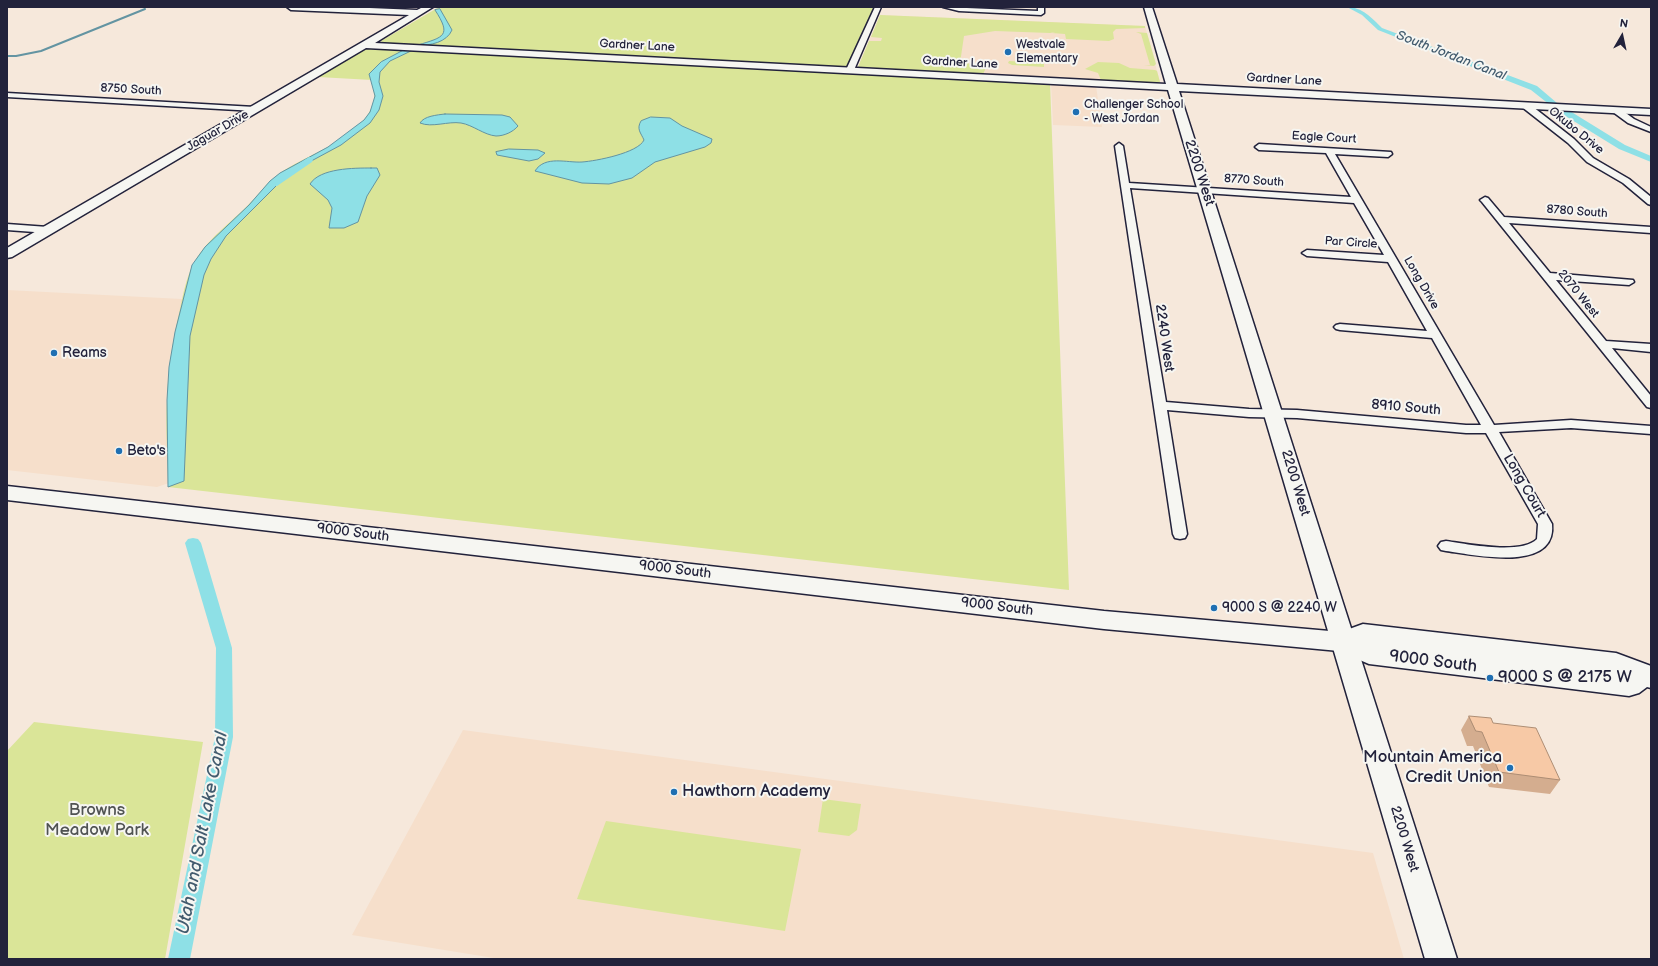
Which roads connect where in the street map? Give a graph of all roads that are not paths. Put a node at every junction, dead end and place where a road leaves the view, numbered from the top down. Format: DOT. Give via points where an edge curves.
graph roads {
  1 [pos="291,7"];
  2 [pos="878,7"];
  3 [pos="947,7"];
  4 [pos="1148,7"];
  5 [pos="424,10"];
  6 [pos="1041,10"];
  7 [pos="364,45"];
  8 [pos="850,70"];
  9 [pos="1172,87"];
  10 [pos="7,95"];
  11 [pos="1525,105"];
  12 [pos="255,109"];
  13 [pos="1616,110"];
  14 [pos="1651,112"];
  15 [pos="1651,130"];
  16 [pos="1119,146"];
  17 [pos="1259,147"];
  18 [pos="1329,150"];
  19 [pos="1388,154"];
  20 [pos="1126,185"];
  21 [pos="1205,190"];
  22 [pos="1358,200"];
  23 [pos="1485,200"];
  24 [pos="1651,202"];
  25 [pos="1502,220"];
  26 [pos="7,227"];
  27 [pos="48,230"];
  28 [pos="1651,230"];
  29 [pos="1307,253"];
  30 [pos="7,254"];
  31 [pos="1392,259"];
  32 [pos="1547,276"];
  33 [pos="1629,282"];
  34 [pos="1340,327"];
  35 [pos="1436,334"];
  36 [pos="1603,344"];
  37 [pos="1651,348"];
  38 [pos="1651,404"];
  39 [pos="1159,405"];
  40 [pos="1274,414"];
  41 [pos="1491,429"];
  42 [pos="1651,430"];
  43 [pos="7,493"];
  44 [pos="1180,534"];
  45 [pos="1446,546"];
  46 [pos="1343,642"];
  47 [pos="1647,676"];
  48 [pos="1441,959"];
  1 -- 5 [label="street"];
  2 -- 8 [label="street"];
  3 -- 6 [label="street"];
  4 -- 9 [label="street, 2200 West"];
  5 -- 7 [label="street, Jaguar Drive"];
  7 -- 8 [label="street, Gardner Lane"];
  7 -- 12 [label="street, Jaguar Drive"];
  8 -- 9 [label="street, Gardner Lane"];
  9 -- 11 [label="street, Gardner Lane"];
  9 -- 21 [label="street, 2200 West"];
  10 -- 12 [label="street, 8750 South"];
  11 -- 13 [label="street, Gardner Lane"];
  11 -- 24 [label="street, Okubo Drive" via="1571,141 1590,160 1626,180"];
  12 -- 27 [label="street, Jaguar Drive"];
  13 -- 14 [label="street, Gardner Lane"];
  13 -- 15 [label="street" via="1631,121"];
  16 -- 20 [label="street, 2240 West"];
  17 -- 18 [label="street, Eagle Court"];
  18 -- 19 [label="street, Eagle Court"];
  18 -- 22 [label="street, Long Drive"];
  20 -- 21 [label="street, 8770 South"];
  20 -- 39 [label="street, 2240 West"];
  21 -- 22 [label="street, 8770 South"];
  21 -- 40 [label="street, 2200 West"];
  22 -- 31 [label="street, Long Drive"];
  23 -- 25 [label="street, 2070 West"];
  25 -- 28 [label="street, 8780 South"];
  25 -- 32 [label="street, 2070 West"];
  26 -- 27 [label="street"];
  27 -- 30 [label="street, Jaguar Drive"];
  29 -- 31 [label="street, Par Circle"];
  31 -- 35 [label="street, Long Drive"];
  32 -- 33 [label="street"];
  32 -- 36 [label="street, 2070 West"];
  34 -- 35 [label="street"];
  35 -- 41 [label="street, Long Drive"];
  36 -- 37 [label="street"];
  36 -- 38 [label="street, 2070 West"];
  39 -- 40 [label="street, 8910 South"];
  39 -- 44 [label="street, 2240 West"];
  40 -- 41 [label="street, 8910 South"];
  40 -- 46 [label="street, 2200 West"];
  41 -- 42 [label="street, 8910 South" via="1571,424"];
  41 -- 45 [label="street, Long Court" via="1546,524 1544,540 1524,551 1506,552"];
  43 -- 46 [label="main road, 9000 South" via="1089,618"];
  46 -- 47 [label="main road, 9000 South" via="1369,654 1629,685"];
  46 -- 48 [label="street, 2200 West"];
}
